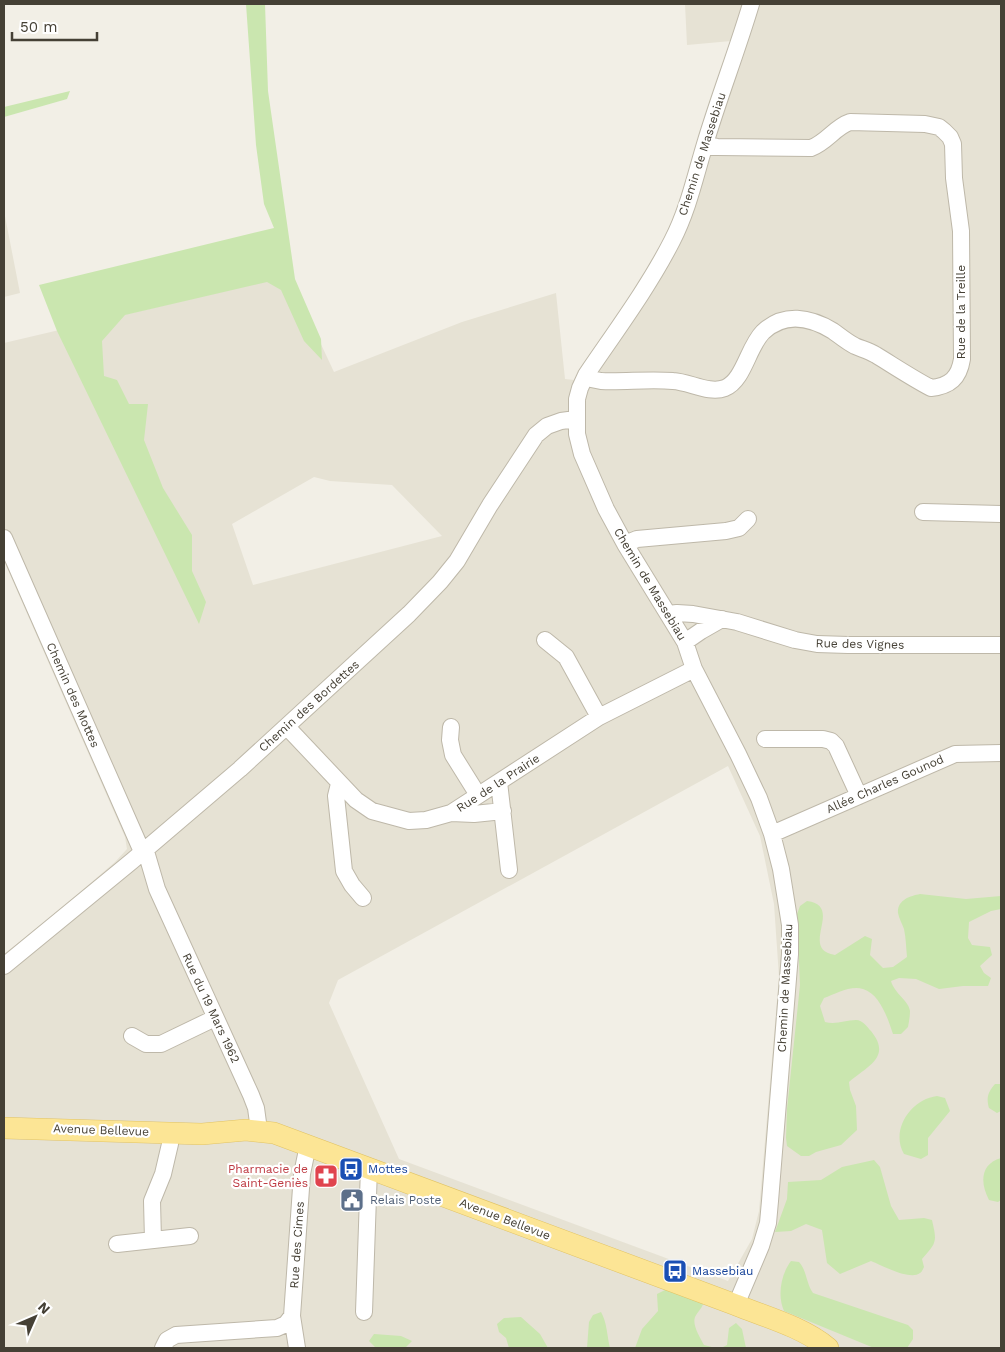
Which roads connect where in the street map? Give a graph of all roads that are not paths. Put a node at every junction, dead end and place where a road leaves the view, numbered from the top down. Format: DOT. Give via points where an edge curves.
graph roads {
  1 [pos="751,4"];
  2 [pos="705,145"];
  3 [pos="586,376"];
  4 [pos="576,419"];
  5 [pos="923,512"];
  6 [pos="1001,514"];
  7 [pos="748,519"];
  8 [pos="4,538"];
  9 [pos="625,544"];
  10 [pos="668,614"];
  11 [pos="722,619"];
  12 [pos="545,640"];
  13 [pos="685,642"];
  14 [pos="1001,645"];
  15 [pos="694,669"];
  16 [pos="599,717"];
  17 [pos="287,727"];
  18 [pos="451,727"];
  19 [pos="766,739"];
  20 [pos="1001,753"];
  21 [pos="499,782"];
  22 [pos="339,784"];
  23 [pos="478,796"];
  24 [pos="858,796"];
  25 [pos="503,811"];
  26 [pos="451,813"];
  27 [pos="772,834"];
  28 [pos="138,856"];
  29 [pos="509,870"];
  30 [pos="363,898"];
  31 [pos="4,966"];
  32 [pos="215,1018"];
  33 [pos="132,1036"];
  34 [pos="4,1128"];
  35 [pos="259,1130"];
  36 [pos="170,1132"];
  37 [pos="308,1145"];
  38 [pos="369,1168"];
  39 [pos="190,1236"];
  40 [pos="153,1240"];
  41 [pos="117,1244"];
  42 [pos="736,1305"];
  43 [pos="364,1312"];
  44 [pos="292,1316"];
  45 [pos="163,1348"];
  46 [pos="297,1348"];
  47 [pos="828,1348"];
  1 -- 2 [label="street, Chemin de Massebiau"];
  2 -- 3 [label="street, Chemin de Massebiau" via="692,193 672,241"];
  2 -- 3 [label="street, Rue de la Treille" via="811,148 850,122 925,124 944,130 953,144 961,231 962,359 956,377 950,384 931,388 832,331 801,318 788,319 763,332 734,382 724,388 714,390 673,381 601,381"];
  3 -- 4 [label="street, Chemin de Massebiau" via="577,399"];
  4 -- 9 [label="street, Chemin de Massebiau" via="582,454"];
  4 -- 17 [label="street, Chemin des Bordettes" via="547,426 536,435 457,561 440,582"];
  5 -- 6 [label="street"];
  7 -- 9 [label="street" via="739,528 726,531 637,539"];
  8 -- 28 [label="street, Chemin des Mottes" via="140,847"];
  9 -- 10 [label="street, Chemin de Massebiau"];
  10 -- 11 [label="street, Rue des Vignes"];
  10 -- 13 [label="street, Chemin de Massebiau"];
  11 -- 13 [label="street"];
  11 -- 14 [label="street, Rue des Vignes" via="817,644"];
  12 -- 16 [label="street" via="566,657"];
  13 -- 15 [label="street, Chemin de Massebiau"];
  15 -- 16 [label="street, Rue de la Prairie"];
  15 -- 27 [label="street, Chemin de Massebiau" via="738,754"];
  16 -- 21 [label="street, Rue de la Prairie"];
  17 -- 22 [label="street, Rue de la Prairie"];
  17 -- 28 [label="street, Chemin des Bordettes"];
  18 -- 23 [label="street" via="452,755"];
  19 -- 24 [label="street" via="823,739 831,742 836,746"];
  20 -- 24 [label="street, Allée Charles Gounod" via="955,754"];
  21 -- 23 [label="street, Rue de la Prairie"];
  21 -- 25 [label="street"];
  22 -- 26 [label="street, Rue de la Prairie" via="372,811 391,817 408,821 426,820"];
  22 -- 30 [label="street" via="336,796 344,871"];
  23 -- 26 [label="street, Rue de la Prairie"];
  24 -- 27 [label="street, Allée Charles Gounod"];
  25 -- 26 [label="street"];
  25 -- 29 [label="street"];
  27 -- 42 [label="street, Chemin de Massebiau" via="782,869 790,925 788,984 768,1223"];
  28 -- 31 [label="street, Chemin des Bordettes"];
  28 -- 32 [label="street, Rue du 19 Mars 1962" via="147,855 157,889"];
  32 -- 33 [label="street" via="162,1044 146,1044"];
  32 -- 35 [label="street, Rue du 19 Mars 1962" via="251,1095"];
  34 -- 36 [label="main road, Avenue Bellevue"];
  35 -- 36 [label="main road, Avenue Bellevue" via="217,1134"];
  35 -- 37 [label="main road, Avenue Bellevue"];
  36 -- 40 [label="street" via="163,1174 152,1201"];
  37 -- 38 [label="main road, Avenue Bellevue"];
  37 -- 44 [label="street, Rue des Cimes" via="302,1174"];
  38 -- 42 [label="main road, Avenue Bellevue"];
  38 -- 43 [label="street"];
  39 -- 40 [label="street"];
  40 -- 41 [label="street"];
  42 -- 47 [label="main road, Avenue Bellevue" via="792,1327"];
  44 -- 45 [label="street" via="277,1328 176,1335 167,1340"];
  44 -- 46 [label="street, Rue des Cimes"];
}
